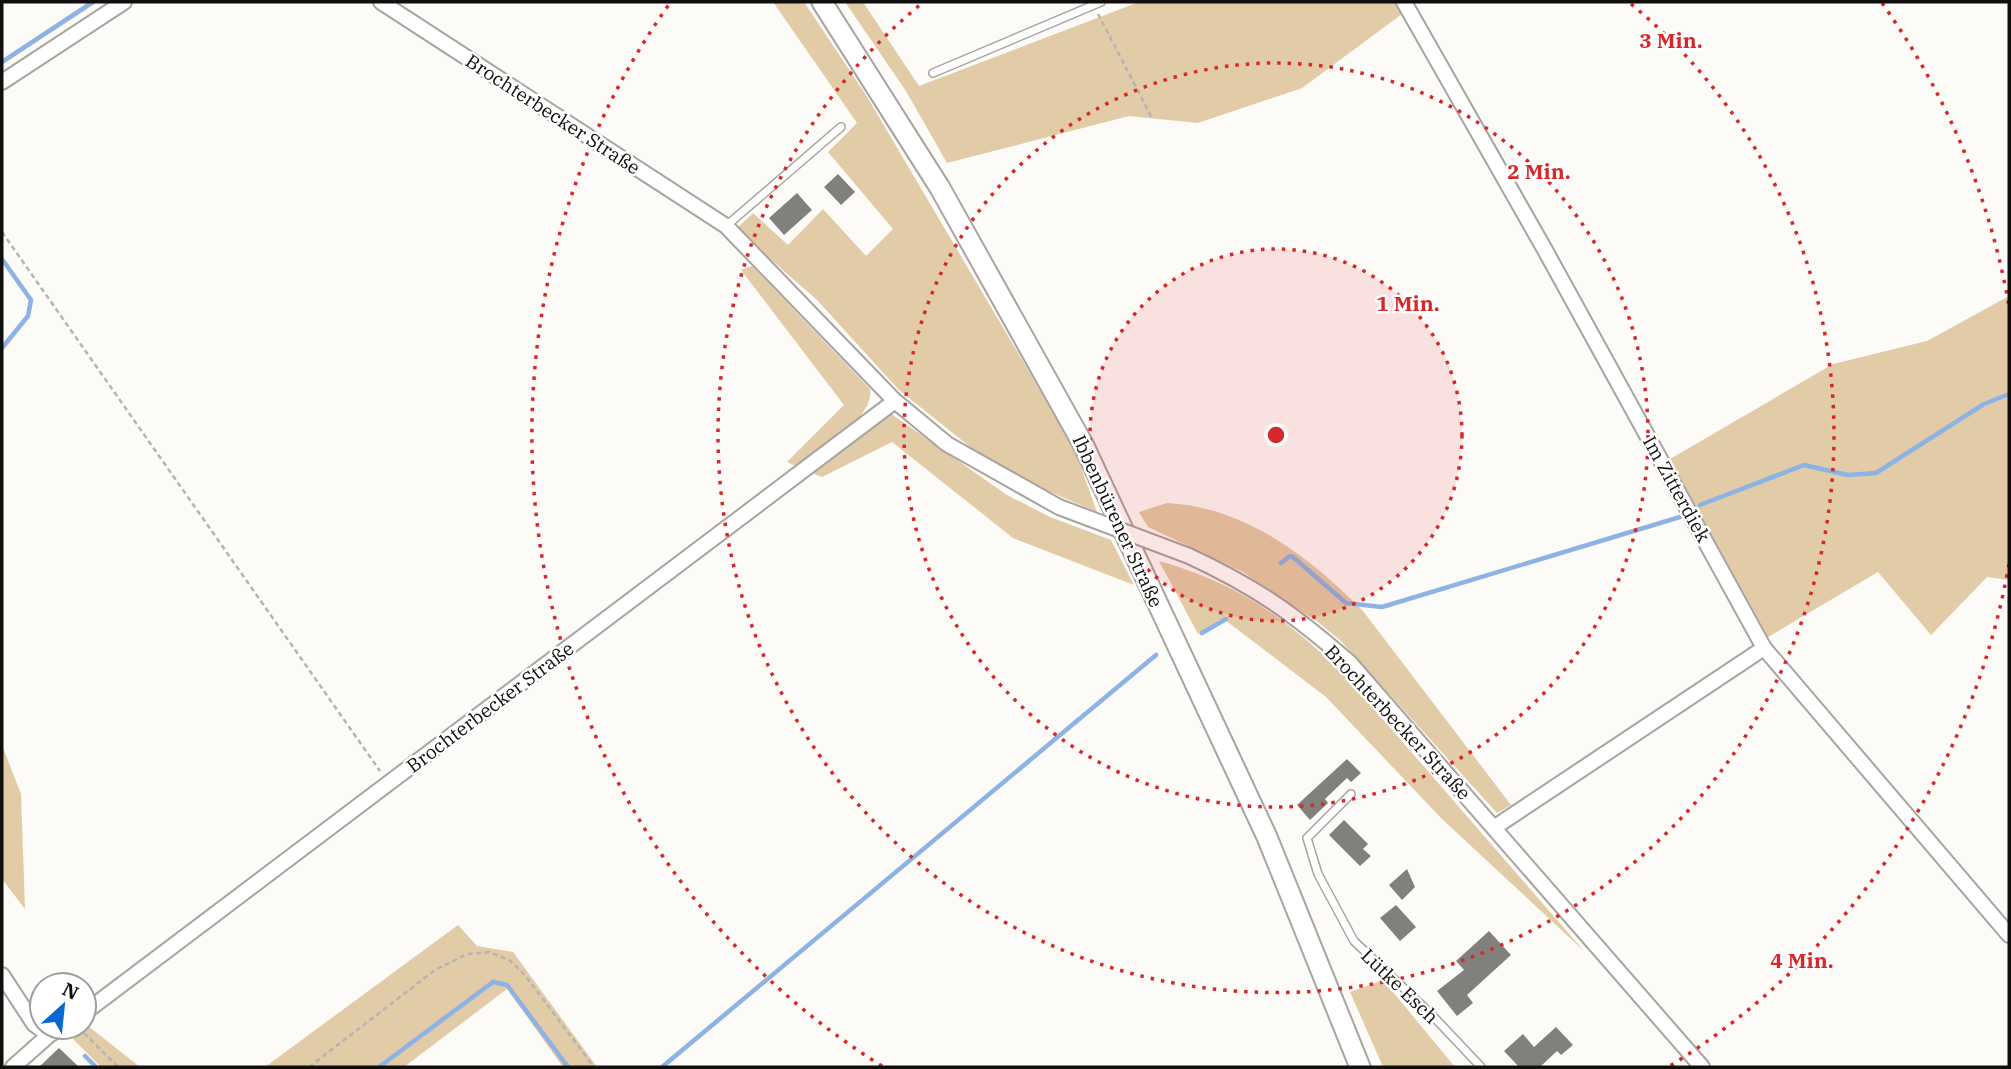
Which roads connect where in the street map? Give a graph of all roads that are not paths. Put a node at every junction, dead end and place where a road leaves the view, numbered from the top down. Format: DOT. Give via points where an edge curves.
graph roads {
  1 [pos="124,2"];
  2 [pos="381,2"];
  3 [pos="822,2"];
  4 [pos="1404,2"];
  5 [pos="1097,3"];
  6 [pos="933,73"];
  7 [pos="2,82"];
  8 [pos="841,127"];
  9 [pos="726,226"];
  10 [pos="895,401"];
  11 [pos="1764,648"];
  12 [pos="1351,794"];
  13 [pos="1495,827"];
  14 [pos="2009,935"];
  15 [pos="2,975"];
  16 [pos="98,1002"];
  17 [pos="28,1015"];
  18 [pos="42,1041"];
  19 [pos="13,1067"];
  20 [pos="1360,1067"];
  21 [pos="1480,1067"];
  22 [pos="1702,1067"];
  1 -- 7 [label="street"];
  2 -- 9 [label="street, Brochterbecker Straße"];
  3 -- 20 [label="main road, Ibbenbürener Straße" via="940,188 1083,444 1267,837"];
  4 -- 11 [label="street, Im Zitterdiek"];
  5 -- 6 [label="lane"];
  8 -- 9 [label="lane"];
  9 -- 10 [label="street, Brochterbecker Straße"];
  10 -- 13 [label="street, Brochterbecker Straße, bridge" via="947,444 1059,507 1189,556 1296,616 1350,663"];
  10 -- 16 [label="street, Brochterbecker Straße"];
  11 -- 13 [label="street"];
  11 -- 14 [label="street, Im Zitterdiek"];
  12 -- 21 [label="lane, Lütke Esch" via="1307,838 1318,874 1354,941"];
  13 -- 22 [label="street, Brochterbecker Straße"];
  15 -- 17 [label="street"];
  18 -- 19 [label="street"];
}
